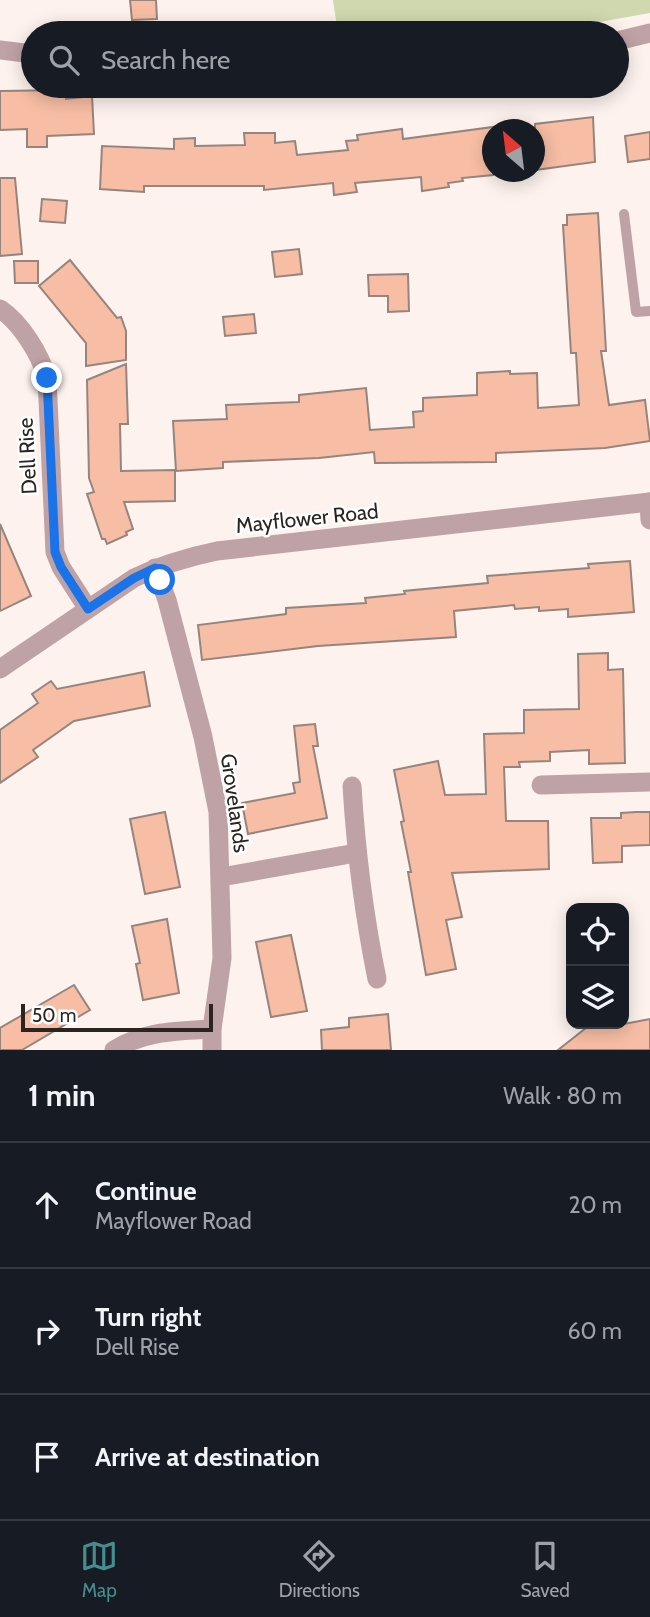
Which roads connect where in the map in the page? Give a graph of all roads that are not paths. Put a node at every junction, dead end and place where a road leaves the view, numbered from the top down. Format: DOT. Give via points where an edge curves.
graph roads {
  1 [pos="650,33"];
  2 [pos="629,38"];
  3 [pos="0,50"];
  4 [pos="21,53"];
  5 [pos="624,214"];
  6 [pos="0,309"];
  7 [pos="650,311"];
  8 [pos="650,508"];
  9 [pos="155,568"];
  10 [pos="88,609"];
  11 [pos="0,669"];
  12 [pos="650,782"];
  13 [pos="541,785"];
  14 [pos="352,786"];
  15 [pos="356,853"];
  16 [pos="222,877"];
  17 [pos="377,979"];
  18 [pos="212,1029"];
  19 [pos="114,1050"];
  20 [pos="212,1050"];
  1 -- 2 [label="street"];
  3 -- 4 [label="street"];
  5 -- 7 [label="lane" via="636,312"];
  6 -- 10 [label="street, Dell Rise" via="33,346 47,378 55,552"];
  8 -- 9 [label="street, Mayflower Road" via="217,551"];
  9 -- 10 [label="street, Mayflower Road"];
  9 -- 16 [label="street, Grovelands" via="203,737 218,811"];
  10 -- 11 [label="street, Mayflower Road"];
  12 -- 13 [label="street"];
  14 -- 15 [label="street"];
  15 -- 16 [label="street"];
  15 -- 17 [label="street"];
  16 -- 18 [label="street, Grovelands" via="222,958"];
  18 -- 19 [label="street" via="160,1032"];
  18 -- 20 [label="street, Grovelands"];
}
